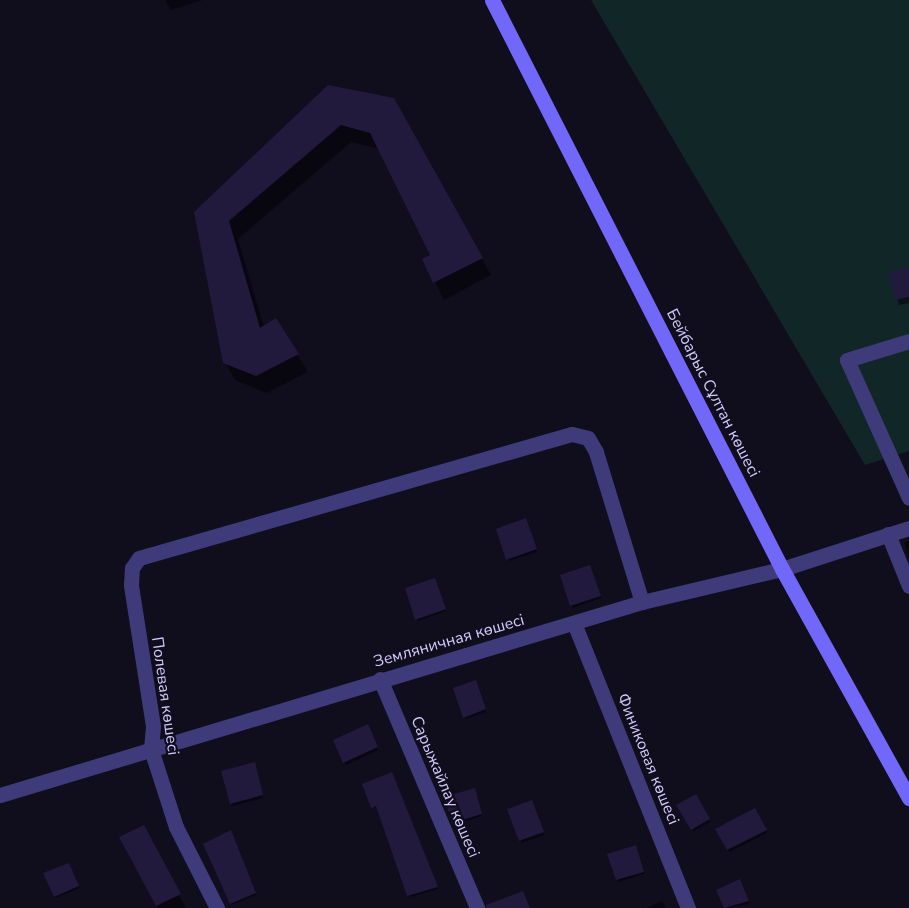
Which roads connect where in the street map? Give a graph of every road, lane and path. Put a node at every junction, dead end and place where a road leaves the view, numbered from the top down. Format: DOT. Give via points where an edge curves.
graph roads {
  1 [pos="492,0"];
  2 [pos="909,341"];
  3 [pos="909,498"];
  4 [pos="909,528"];
  5 [pos="888,534"];
  6 [pos="782,569"];
  7 [pos="909,586"];
  8 [pos="642,602"];
  9 [pos="574,623"];
  10 [pos="380,679"];
  11 [pos="151,749"];
  12 [pos="0,795"];
  13 [pos="909,798"];
  14 [pos="217,908"];
  15 [pos="477,908"];
  16 [pos="688,908"];
  1 -- 6 [label="street, Бейбарыс Сұлтан көшесі"];
  2 -- 3 [label="street" via="846,360"];
  4 -- 5 [label="street, Земляничная көшесі"];
  5 -- 6 [label="street, Земляничная көшесі"];
  5 -- 7 [label="street"];
  6 -- 8 [label="street, Земляничная көшесі"];
  6 -- 13 [label="street, Бейбарыс Сұлтан көшесі"];
  8 -- 9 [label="street, Земляничная көшесі"];
  8 -- 11 [label="street, Полевая көшесі" via="596,452 588,438 572,434 139,558 132,568 131,585 153,726"];
  9 -- 10 [label="street, Земляничная көшесі"];
  9 -- 16 [label="street, Финиковая көшесі"];
  10 -- 11 [label="street, Земляничная көшесі"];
  10 -- 15 [label="street, Сарыжайлау көшесі"];
  11 -- 12 [label="street, Земляничная көшесі"];
  11 -- 14 [label="street, Полевая көшесі" via="176,827"];
}
